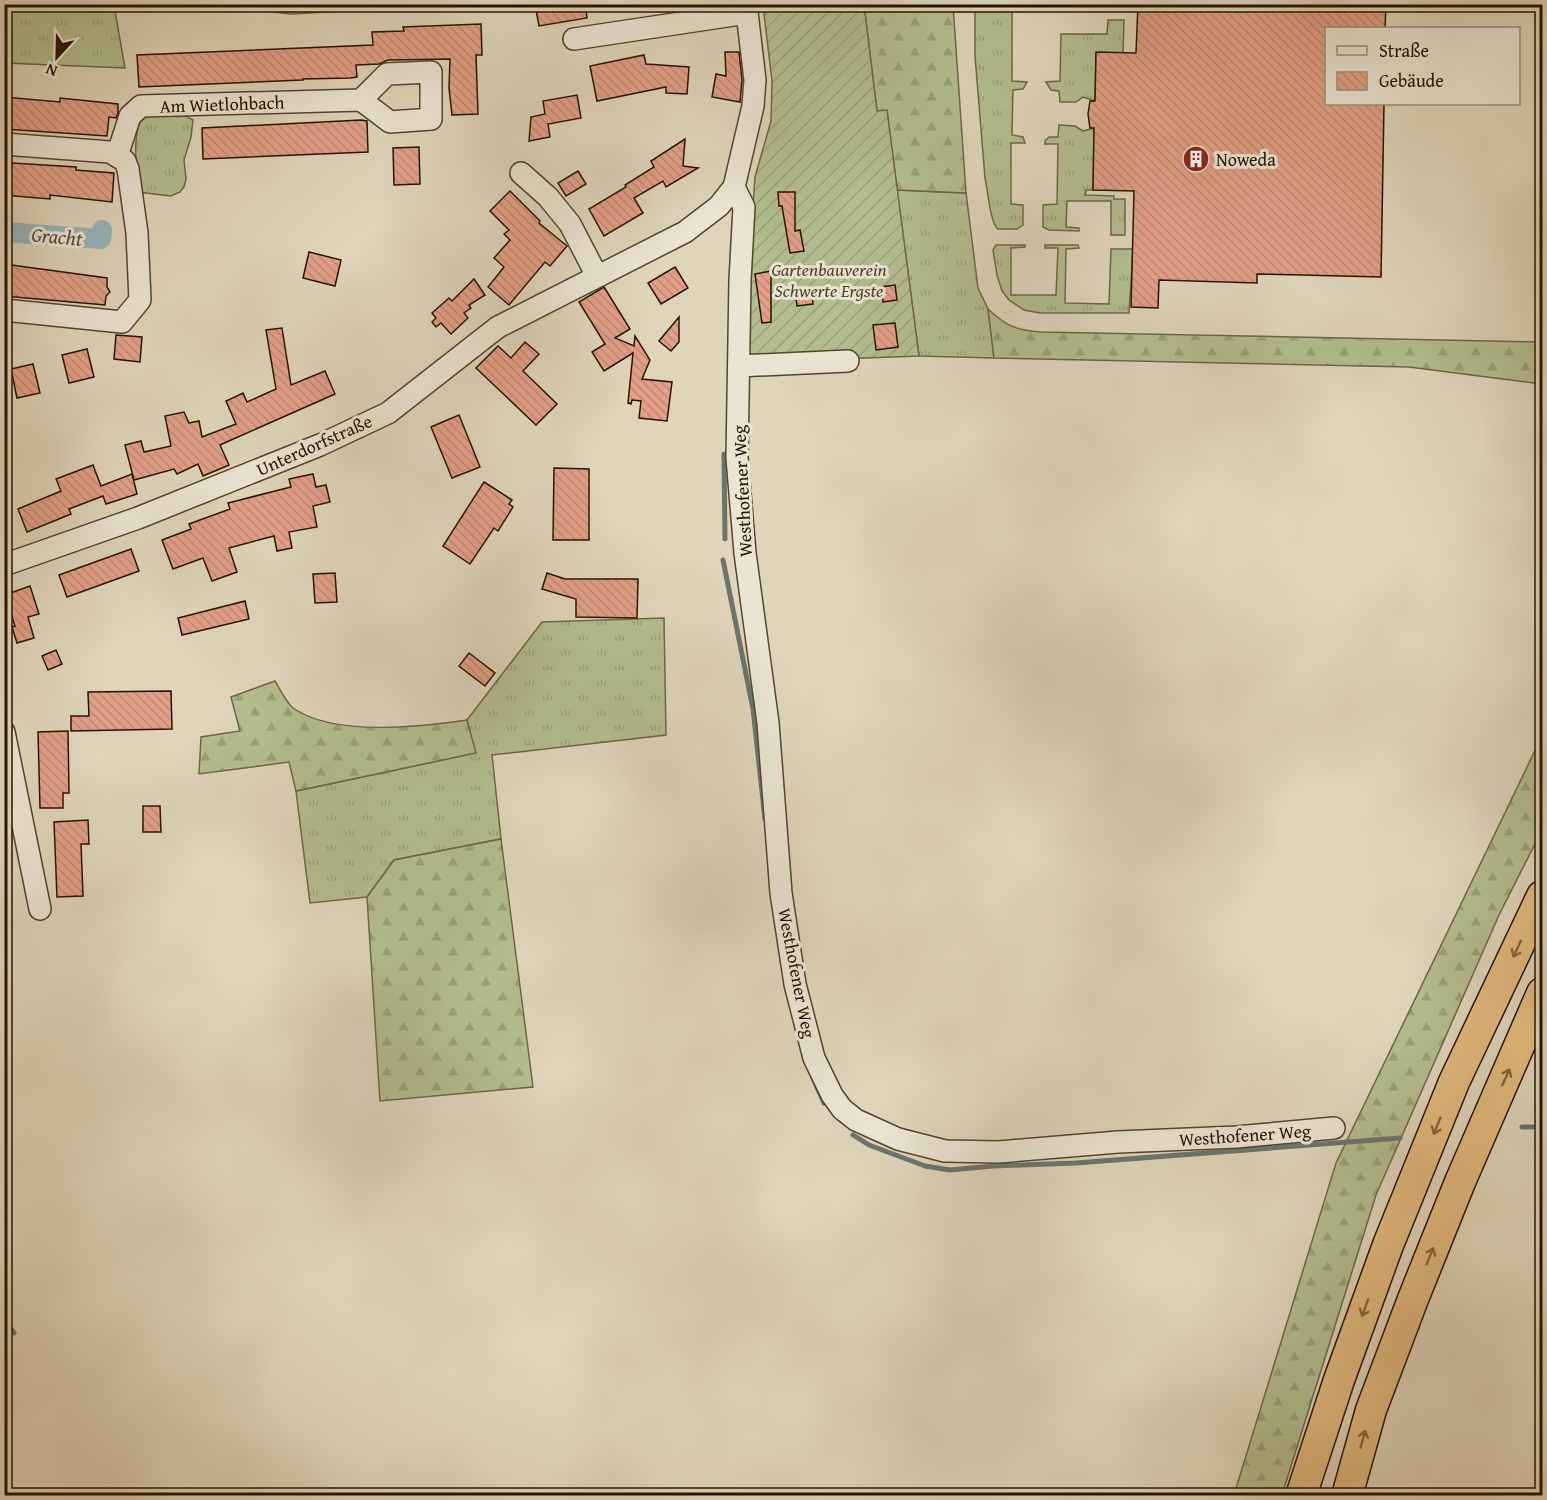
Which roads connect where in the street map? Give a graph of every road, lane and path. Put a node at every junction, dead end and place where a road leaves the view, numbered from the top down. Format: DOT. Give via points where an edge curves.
graph roads {
  1 [pos="746,9"];
  2 [pos="574,39"];
  3 [pos="361,100"];
  4 [pos="4,144"];
  5 [pos="117,156"];
  6 [pos="521,173"];
  7 [pos="734,187"];
  8 [pos="597,276"];
  9 [pos="4,310"];
  10 [pos="848,361"];
  11 [pos="739,366"];
  12 [pos="4,565"];
  13 [pos="4,732"];
  14 [pos="1542,896"];
  15 [pos="40,909"];
  16 [pos="1542,993"];
  17 [pos="1334,1128"];
  18 [pos="1301,1496"];
  19 [pos="1347,1496"];
  1 -- 2 [label="street, Unterdorfstraße"];
  1 -- 7 [label="street, Unterdorfstraße" via="755,80 753,106"];
  3 -- 5 [label="street, Am Wietlohbach" via="141,106 130,116"];
  4 -- 5 [label="street" via="111,152"];
  5 -- 9 [label="street" via="128,169 137,233 140,300 122,322"];
  6 -- 8 [label="street" via="570,224"];
  7 -- 8 [label="street, Unterdorfstraße" via="719,206 685,232"];
  7 -- 11 [label="street, Westhofener Weg" via="744,207"];
  8 -- 12 [label="street, Unterdorfstraße" via="498,327 388,413 320,445 138,518"];
  10 -- 11 [label="street"];
  11 -- 17 [label="street, Westhofener Weg" via="737,458 745,553 768,723 781,893 795,984 814,1058 842,1109 856,1120 898,1139 945,1151 999,1152"];
  13 -- 15 [label="street"];
  14 -- 18 [label="highway, one-way" via="1454,1082 1339,1380"];
  19 -- 16 [label="highway, one-way" via="1371,1410 1413,1299"];
}
